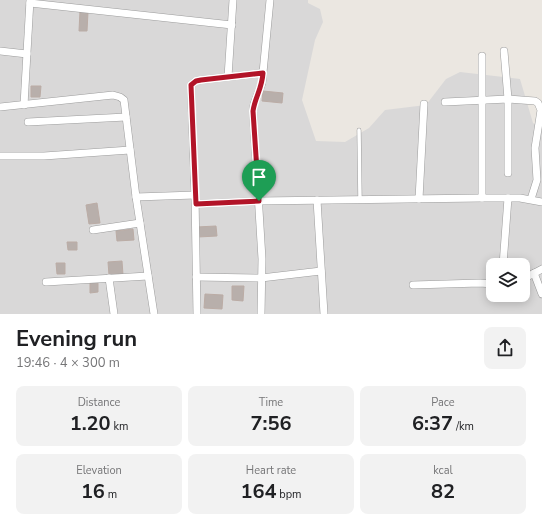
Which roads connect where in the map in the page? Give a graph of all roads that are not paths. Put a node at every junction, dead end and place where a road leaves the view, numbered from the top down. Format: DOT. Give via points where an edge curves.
graph roads {
  1 [pos="83,0"];
  2 [pos="234,0"];
  3 [pos="270,0"];
  4 [pos="30,2"];
  5 [pos="82,8"];
  6 [pos="232,25"];
  7 [pos="0,51"];
  8 [pos="504,51"];
  9 [pos="27,54"];
  10 [pos="482,56"];
  11 [pos="263,73"];
  12 [pos="228,77"];
  13 [pos="508,99"];
  14 [pos="481,101"];
  15 [pos="445,102"];
  16 [pos="24,104"];
  17 [pos="424,104"];
  18 [pos="0,107"];
  19 [pos="126,117"];
  20 [pos="28,122"];
  21 [pos="359,130"];
  22 [pos="130,150"];
  23 [pos="0,156"];
  24 [pos="508,173"];
  25 [pos="195,196"];
  26 [pos="136,197"];
  27 [pos="482,198"];
  28 [pos="508,198"];
  29 [pos="419,199"];
  30 [pos="531,199"];
  31 [pos="317,200"];
  32 [pos="360,200"];
  33 [pos="259,201"];
  34 [pos="542,202"];
  35 [pos="196,204"];
  36 [pos="140,223"];
  37 [pos="93,230"];
  38 [pos="504,258"];
  39 [pos="542,269"];
  40 [pos="321,271"];
  41 [pos="534,273"];
  42 [pos="530,275"];
  43 [pos="148,276"];
  44 [pos="196,277"];
  45 [pos="109,278"];
  46 [pos="261,278"];
  47 [pos="46,282"];
  48 [pos="486,283"];
  49 [pos="413,285"];
  50 [pos="542,294"];
  51 [pos="114,314"];
  52 [pos="154,314"];
  53 [pos="197,314"];
  54 [pos="261,314"];
  55 [pos="324,314"];
  1 -- 5 [label="street"];
  2 -- 6 [label="street"];
  3 -- 11 [label="street"];
  4 -- 5 [label="street"];
  4 -- 9 [label="street"];
  5 -- 6 [label="street"];
  6 -- 12 [label="street"];
  7 -- 9 [label="street"];
  8 -- 13 [label="street"];
  9 -- 16 [label="street"];
  10 -- 14 [label="street"];
  11 -- 12 [label="street"];
  11 -- 33 [label="street" via="253,111"];
  12 -- 25 [label="street" via="196,81 191,85"];
  13 -- 14 [label="street"];
  13 -- 24 [label="street"];
  13 -- 30 [label="street" via="535,101 540,107 535,148 537,180"];
  14 -- 15 [label="street"];
  14 -- 27 [label="street"];
  16 -- 18 [label="street"];
  16 -- 19 [label="street" via="113,96 124,100"];
  17 -- 29 [label="street"];
  19 -- 20 [label="street"];
  19 -- 22 [label="street"];
  21 -- 32 [label="lane"];
  22 -- 23 [label="street" via="44,156"];
  22 -- 26 [label="street"];
  25 -- 26 [label="street"];
  25 -- 35 [label="street"];
  26 -- 36 [label="street"];
  27 -- 28 [label="street"];
  27 -- 29 [label="street"];
  28 -- 30 [label="street"];
  28 -- 38 [label="street"];
  29 -- 32 [label="street"];
  30 -- 34 [label="street"];
  31 -- 32 [label="street"];
  31 -- 33 [label="street"];
  31 -- 40 [label="street"];
  33 -- 35 [label="street"];
  33 -- 46 [label="street"];
  35 -- 44 [label="street"];
  36 -- 37 [label="street"];
  36 -- 43 [label="street"];
  39 -- 41 [label="street"];
  40 -- 46 [label="street"];
  40 -- 55 [label="street"];
  41 -- 42 [label="street"];
  41 -- 50 [label="street"];
  43 -- 45 [label="street"];
  43 -- 52 [label="street"];
  44 -- 46 [label="street"];
  44 -- 53 [label="street"];
  45 -- 47 [label="street"];
  45 -- 51 [label="street"];
  46 -- 54 [label="street"];
  48 -- 49 [label="street"];
}
